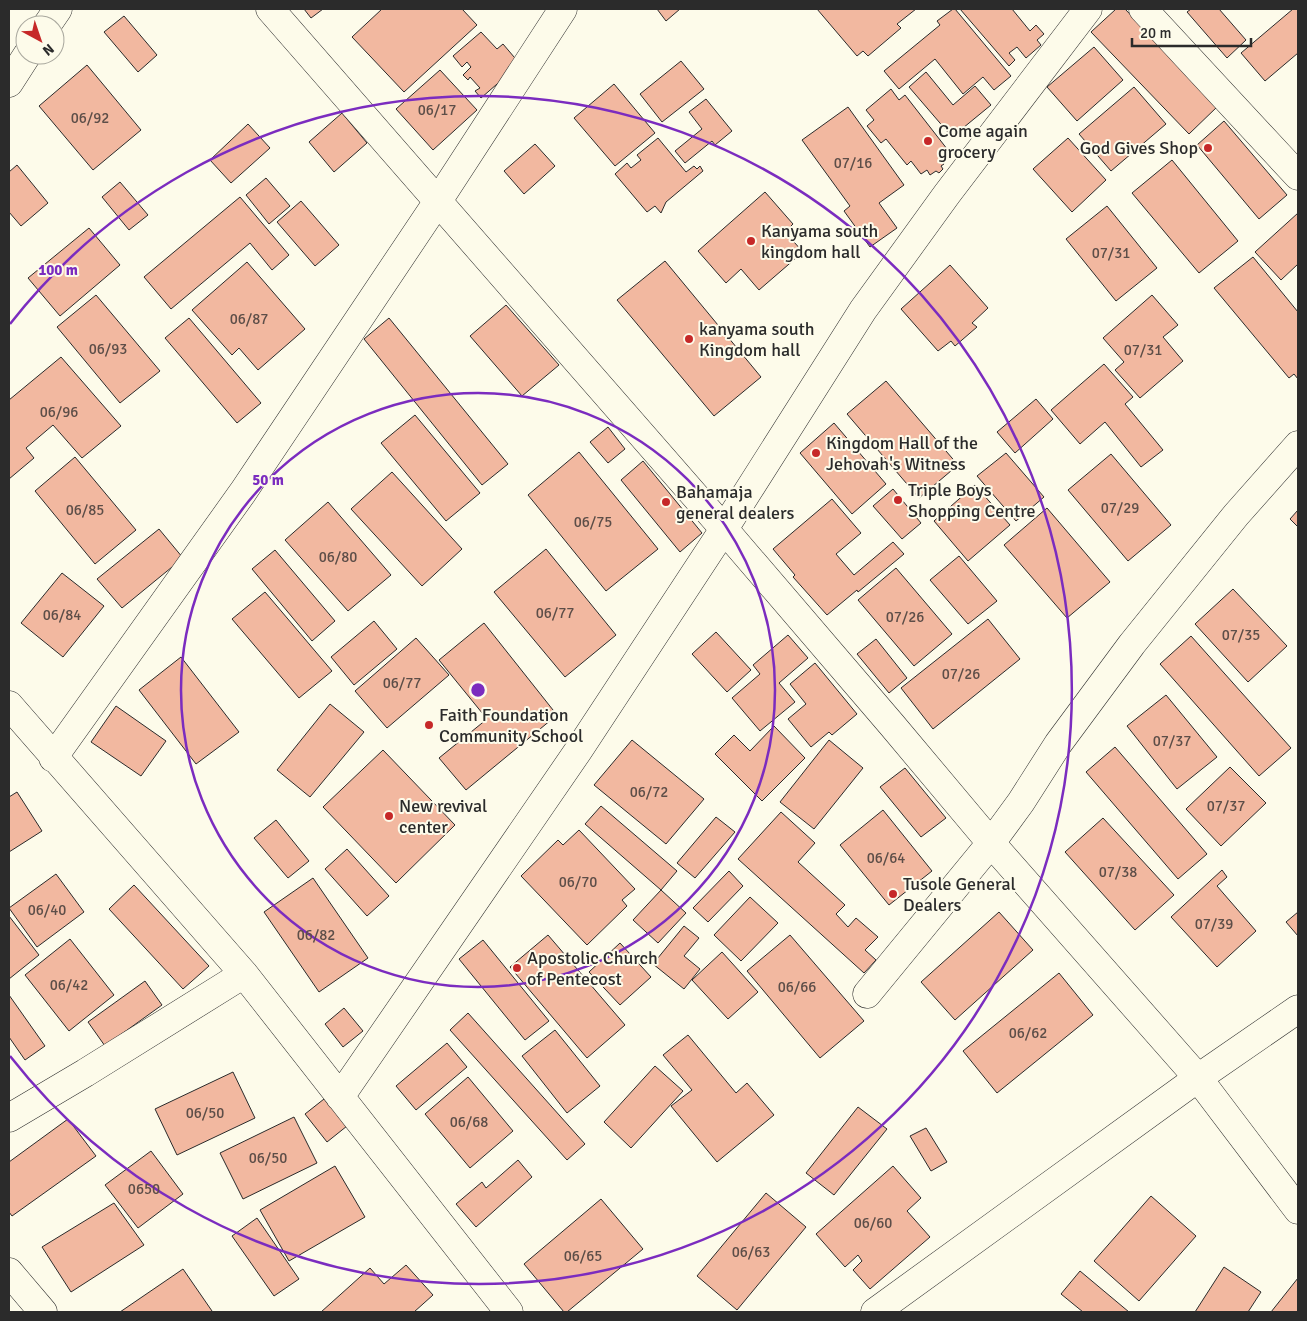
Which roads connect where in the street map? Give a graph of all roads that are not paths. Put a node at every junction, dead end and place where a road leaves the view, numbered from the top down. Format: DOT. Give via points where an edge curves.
graph roads {
  1 [pos="270,9"];
  2 [pos="563,9"];
  3 [pos="1088,9"];
  4 [pos="1143,9"];
  5 [pos="21,65"];
  6 [pos="9,83"];
  7 [pos="1298,176"];
  8 [pos="438,200"];
  9 [pos="1298,446"];
  10 [pos="724,528"];
  11 [pos="9,706"];
  12 [pos="53,758"];
  13 [pos="991,844"];
  14 [pos="244,974"];
  15 [pos="866,994"];
  16 [pos="1298,1009"];
  17 [pos="1198,1078"];
  18 [pos="340,1097"];
  19 [pos="9,1118"];
  20 [pos="1298,1210"];
  21 [pos="9,1272"];
  22 [pos="43,1312"];
  23 [pos="509,1312"];
  24 [pos="875,1312"];
  1 -- 8 [label="street"];
  2 -- 8 [label="street"];
  3 -- 10 [label="street" via="863,310"];
  4 -- 7 [label="street"];
  5 -- 6 [label="street"];
  8 -- 10 [label="street"];
  8 -- 12 [label="street" via="242,492"];
  9 -- 13 [label="street" via="1236,515 1132,644 1058,744"];
  10 -- 13 [label="street"];
  10 -- 18 [label="street" via="578,751"];
  11 -- 12 [label="street"];
  12 -- 14 [label="street"];
  13 -- 15 [label="street"];
  13 -- 17 [label="street"];
  14 -- 18 [label="street"];
  14 -- 19 [label="street"];
  16 -- 17 [label="street"];
  17 -- 20 [label="street"];
  17 -- 24 [label="street"];
  18 -- 23 [label="street"];
  21 -- 22 [label="street"];
}
